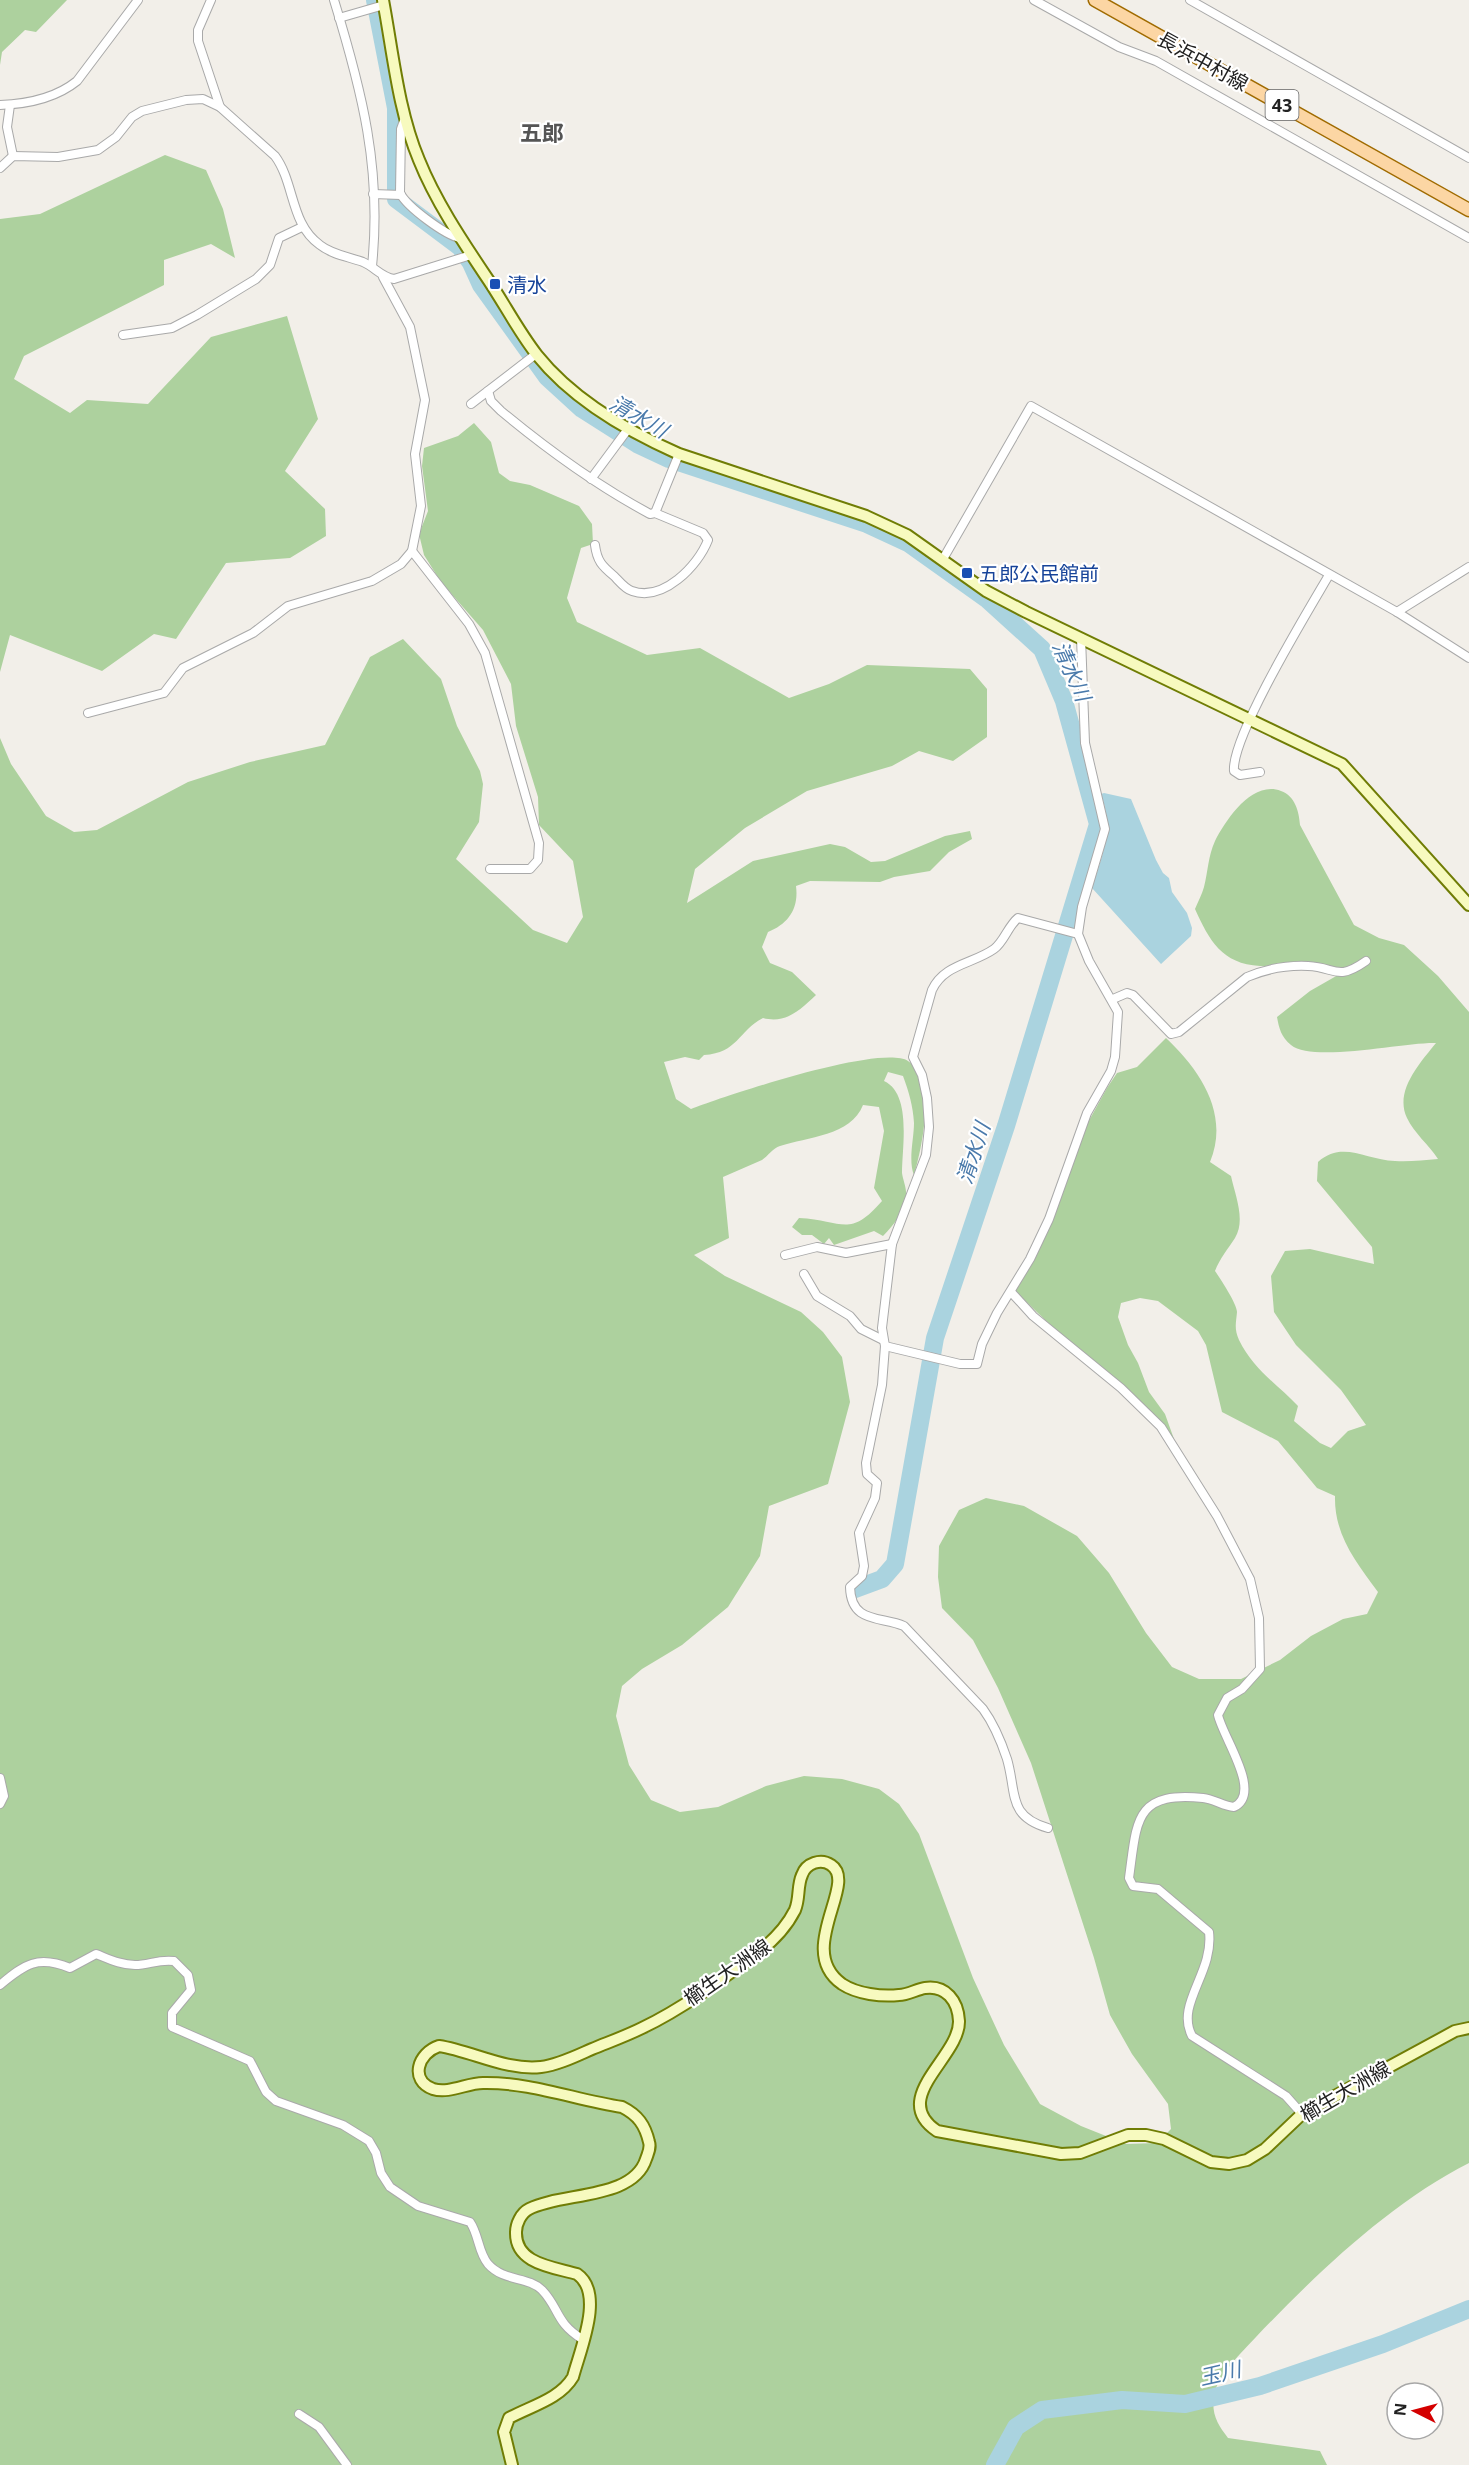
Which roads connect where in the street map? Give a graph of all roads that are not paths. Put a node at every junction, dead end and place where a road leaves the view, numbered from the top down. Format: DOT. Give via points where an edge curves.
graph roads {
  1 [pos="138,0"];
  2 [pos="211,0"];
  3 [pos="334,0"];
  4 [pos="1034,0"];
  5 [pos="1095,0"];
  6 [pos="1190,0"];
  7 [pos="383,2"];
  8 [pos="339,18"];
  9 [pos="0,105"];
  10 [pos="10,105"];
  11 [pos="220,107"];
  12 [pos="405,118"];
  13 [pos="13,156"];
  14 [pos="1469,158"];
  15 [pos="0,168"];
  16 [pos="373,194"];
  17 [pos="401,195"];
  18 [pos="1469,210"];
  19 [pos="302,227"];
  20 [pos="1469,238"];
  21 [pos="462,239"];
  22 [pos="471,255"];
  23 [pos="372,266"];
  24 [pos="383,278"];
  25 [pos="123,335"];
  26 [pos="536,354"];
  27 [pos="488,391"];
  28 [pos="471,404"];
  29 [pos="628,429"];
  30 [pos="679,454"];
  31 [pos="591,479"];
  32 [pos="655,513"];
  33 [pos="595,546"];
  34 [pos="412,551"];
  35 [pos="943,559"];
  36 [pos="1469,567"];
  37 [pos="1329,575"];
  38 [pos="1397,612"];
  39 [pos="1081,638"];
  40 [pos="1469,658"];
  41 [pos="88,714"];
  42 [pos="1250,718"];
  43 [pos="1260,772"];
  44 [pos="490,869"];
  45 [pos="1469,905"];
  46 [pos="1078,934"];
  47 [pos="1366,961"];
  48 [pos="1113,999"];
  49 [pos="892,1244"];
  50 [pos="785,1255"];
  51 [pos="804,1274"];
  52 [pos="1011,1292"];
  53 [pos="884,1343"];
  54 [pos="0,1778"];
  55 [pos="0,1804"];
  56 [pos="1048,1828"];
  57 [pos="0,1984"];
  58 [pos="1469,2028"];
  59 [pos="1302,2114"];
  60 [pos="582,2339"];
  61 [pos="299,2414"];
  62 [pos="346,2465"];
  63 [pos="512,2465"];
  1 -- 10 [label="street" via="77,81 64,91"];
  2 -- 11 [label="street" via="198,30 198,41"];
  3 -- 8 [label="street"];
  4 -- 20 [label="street" via="1119,47 1156,61"];
  5 -- 18 [label="main road, 長浜中村線 / 43"];
  6 -- 14 [label="street"];
  7 -- 8 [label="street"];
  7 -- 12 [label="main road"];
  8 -- 16 [label="street" via="369,130"];
  9 -- 10 [label="street"];
  10 -- 13 [label="street" via="7,127"];
  11 -- 13 [label="street" via="203,99 186,100 142,111 98,150 57,157"];
  11 -- 19 [label="street" via="282,165"];
  12 -- 17 [label="street" via="401,129"];
  12 -- 21 [label="main road" via="418,160"];
  13 -- 15 [label="street"];
  16 -- 17 [label="street"];
  16 -- 23 [label="street"];
  17 -- 21 [label="street" via="426,218"];
  19 -- 23 [label="street" via="320,246"];
  19 -- 25 [label="street" via="279,238 270,265 256,279 197,315 172,328"];
  21 -- 22 [label="main road"];
  22 -- 24 [label="street" via="394,279"];
  22 -- 26 [label="main road"];
  23 -- 24 [label="street"];
  24 -- 34 [label="street" via="410,327 425,400 415,454 421,506"];
  26 -- 27 [label="street"];
  26 -- 29 [label="main road" via="585,399"];
  27 -- 28 [label="street"];
  27 -- 31 [label="street" via="501,411"];
  29 -- 30 [label="main road"];
  29 -- 31 [label="street"];
  30 -- 32 [label="street"];
  30 -- 35 [label="main road" via="866,516 907,535"];
  31 -- 32 [label="street" via="612,494"];
  32 -- 33 [label="street" via="704,533 708,540 692,568 665,587 648,594 631,591 597,560"];
  34 -- 41 [label="street" via="401,564 372,581 288,606 253,633 183,668 164,693"];
  34 -- 44 [label="street" via="469,624 485,653 539,843 538,860 530,869"];
  35 -- 37 [label="street" via="1031,406"];
  35 -- 39 [label="main road" via="986,591"];
  36 -- 38 [label="street"];
  37 -- 38 [label="street"];
  37 -- 42 [label="street"];
  38 -- 40 [label="street"];
  39 -- 42 [label="main road"];
  39 -- 46 [label="street" via="1085,743 1105,829"];
  42 -- 43 [label="street" via="1237,749 1234,771 1240,775"];
  42 -- 45 [label="main road" via="1342,764"];
  46 -- 48 [label="street" via="1089,961"];
  46 -- 49 [label="street" via="1018,918 996,948 951,969 936,981 913,1056 927,1098 926,1155"];
  47 -- 48 [label="street" via="1336,973 1309,966 1259,972 1171,1034 1133,995 1127,993"];
  48 -- 52 [label="street" via="1118,1012 1111,1071 1087,1113 1049,1220"];
  49 -- 50 [label="street" via="846,1253 817,1247"];
  49 -- 53 [label="street"];
  51 -- 53 [label="street" via="817,1296"];
  52 -- 53 [label="street" via="982,1344 977,1364 960,1364"];
  52 -- 59 [label="street" via="1033,1316 1121,1388 1161,1427 1218,1516 1250,1579 1259,1618 1260,1669 1242,1689 1227,1698 1218,1715 1242,1774 1245,1798 1234,1807 1204,1798 1163,1798 1154,1802 1142,1814 1129,1878 1133,1886 1158,1889 1209,1932 1207,1964 1187,2011 1186,2025 1191,2037 1286,2096"];
  53 -- 56 [label="street" via="882,1385 866,1463 867,1474 877,1483 875,1498 859,1533 862,1576 850,1587 850,1594 856,1607 869,1619 904,1626 983,1709 992,1721 1007,1760 1017,1807 1031,1823"];
  54 -- 55 [label="street" via="4,1796"];
  57 -- 60 [label="street" via="18,1970 45,1960 70,1968 96,1954 122,1964 174,1961 188,1975 191,1990 172,2013 172,2027 250,2061 266,2092 276,2101 343,2125 369,2141 390,2187 418,2206 470,2222 489,2266 506,2278 534,2284 543,2291 565,2328"];
  58 -- 59 [label="main road, 櫛生大洲線" via="1419,2049"];
  59 -- 60 [label="main road, 櫛生大洲線" via="1256,2155 1229,2164 1211,2162 1164,2139 1146,2135 1128,2135 1080,2153 1061,2154 937,2132 923,2117 920,2101 922,2090 952,2042 959,2024 958,2008 951,1995 939,1989 900,1995 858,1992 835,1978 825,1963 823,1940 840,1883 838,1871 830,1863 818,1861 802,1874 794,1911 776,1938 643,2028 542,2067 516,2066 439,2046 427,2050 420,2059 419,2072 433,2089 506,2082 622,2107 634,2113 645,2127 650,2147 639,2176 619,2186 526,2210 516,2225 516,2243 525,2257 585,2279 592,2302"];
  60 -- 63 [label="main road, 櫛生大洲線" via="567,2386 509,2418 504,2432"];
  61 -- 62 [label="street" via="319,2427"];
}
